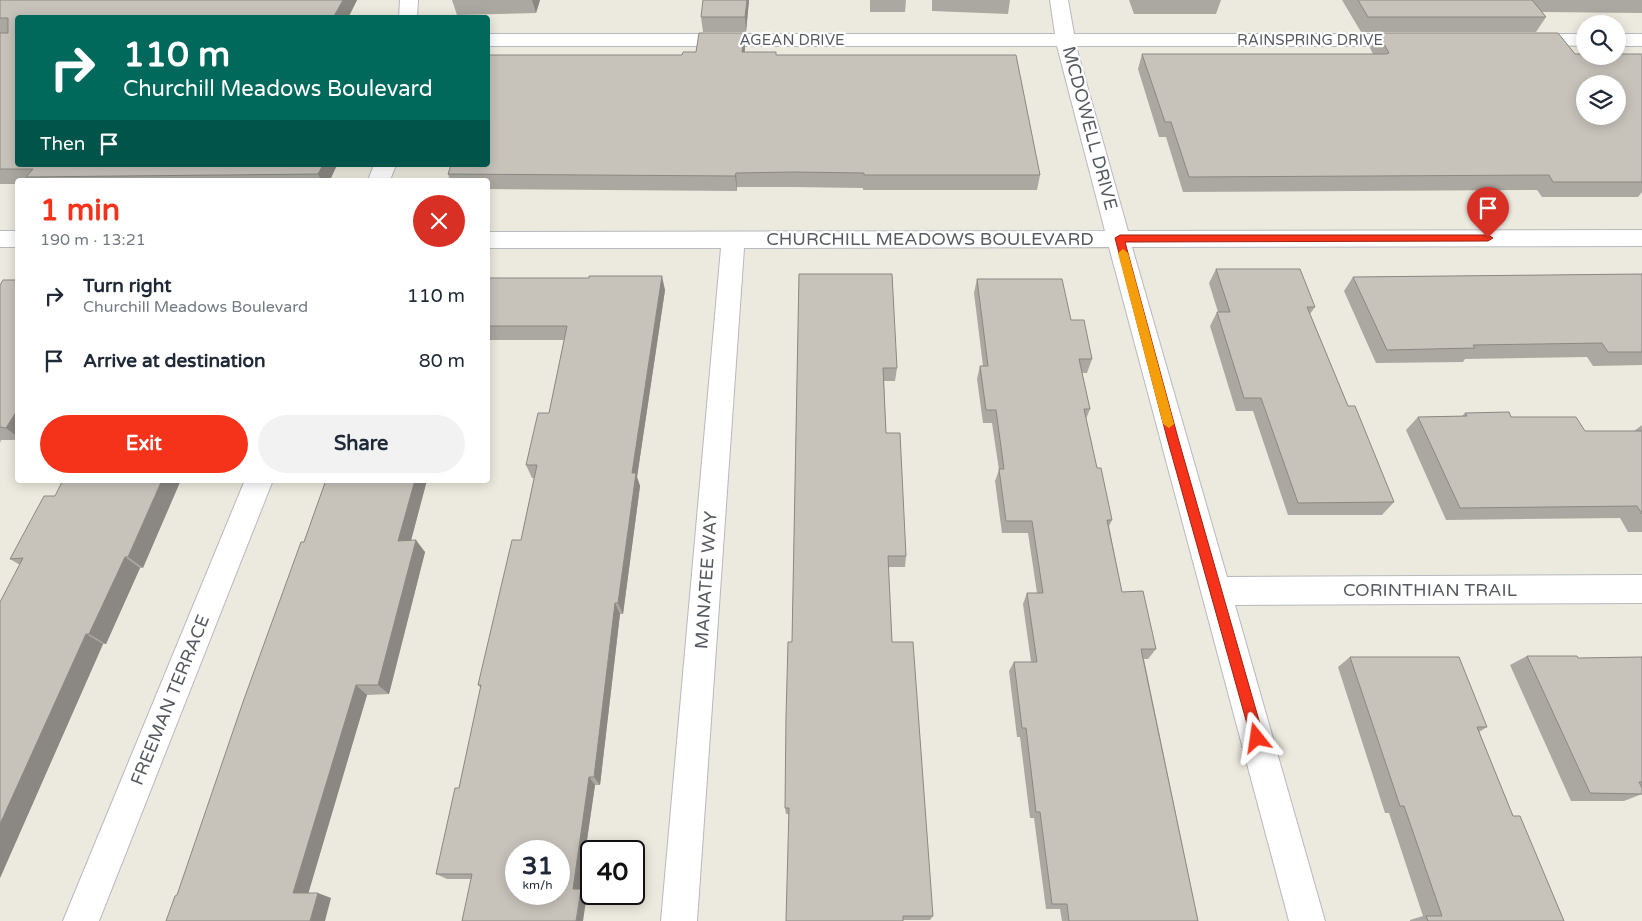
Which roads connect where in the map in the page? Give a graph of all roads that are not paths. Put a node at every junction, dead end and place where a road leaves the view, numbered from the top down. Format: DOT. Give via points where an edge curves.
graph roads {
  1 [pos="409,0"];
  2 [pos="1060,0"];
  3 [pos="408,15"];
  4 [pos="1066,39"];
  5 [pos="490,40"];
  6 [pos="1428,40"];
  7 [pos="1506,40"];
  8 [pos="1576,40"];
  9 [pos="1626,40"];
  10 [pos="1642,40"];
  11 [pos="1120,238"];
  12 [pos="1642,238"];
  13 [pos="0,239"];
  14 [pos="15,239"];
  15 [pos="490,240"];
  16 [pos="733,240"];
  17 [pos="258,483"];
  18 [pos="1642,589"];
  19 [pos="1218,592"];
  20 [pos="81,921"];
  21 [pos="679,921"];
  22 [pos="1307,921"];
  1 -- 3 [label="street"];
  2 -- 4 [label="street, MCDOWELL DRIVE"];
  4 -- 5 [label="street, AGEAN DRIVE"];
  4 -- 6 [label="street, RAINSPRING DRIVE"];
  4 -- 11 [label="street, MCDOWELL DRIVE" via="1069,60"];
  7 -- 8 [label="street"];
  9 -- 10 [label="street"];
  11 -- 12 [label="street, CHURCHILL MEADOWS BOULEVARD"];
  11 -- 16 [label="street, CHURCHILL MEADOWS BOULEVARD"];
  11 -- 19 [label="street, MCDOWELL DRIVE"];
  13 -- 14 [label="street"];
  15 -- 16 [label="street, CHURCHILL MEADOWS BOULEVARD"];
  16 -- 21 [label="street, MANATEE WAY"];
  17 -- 20 [label="street, FREEMAN TERRACE"];
  18 -- 19 [label="street, CORINTHIAN TRAIL"];
  19 -- 22 [label="street, MCDOWELL DRIVE"];
}
